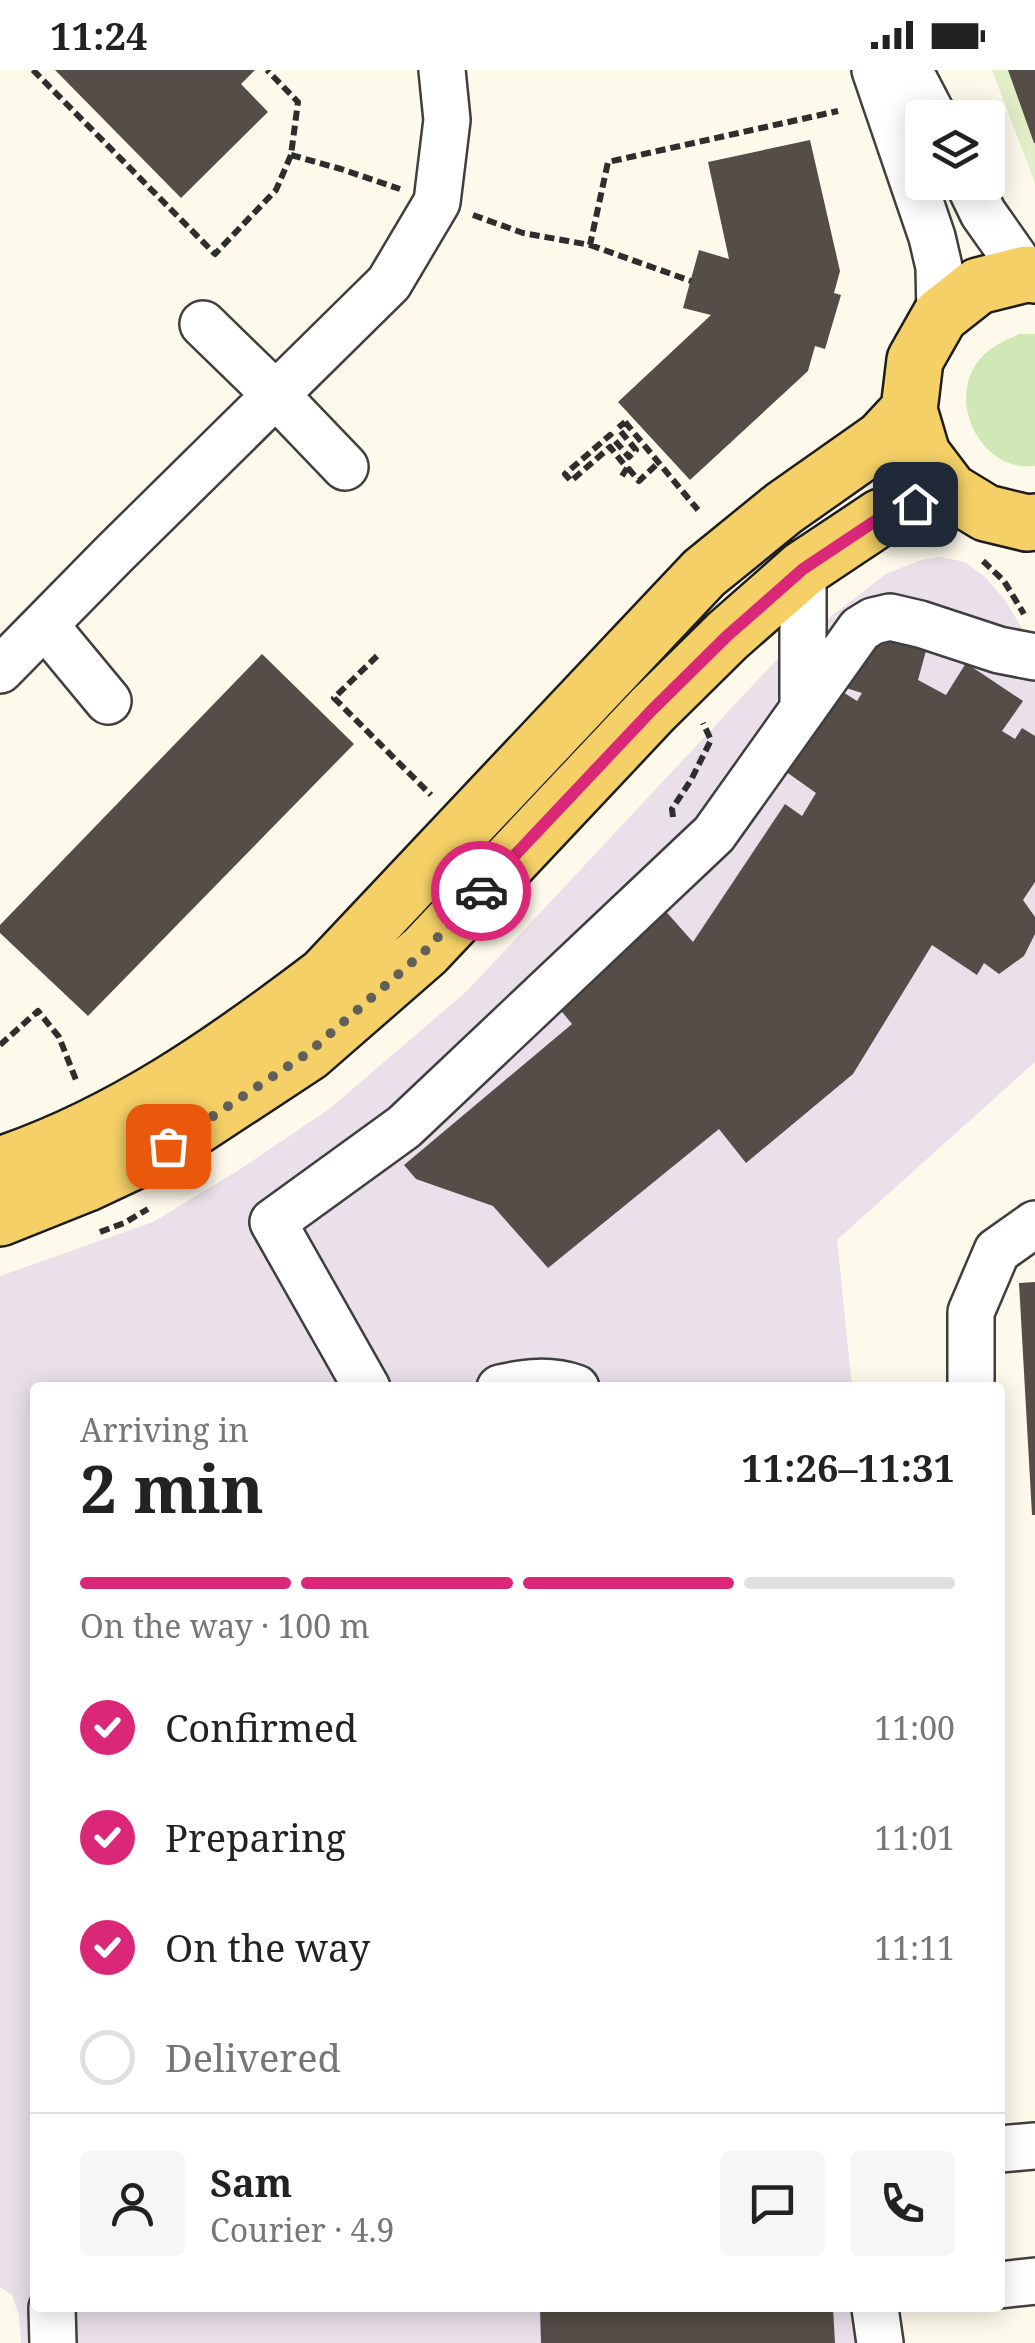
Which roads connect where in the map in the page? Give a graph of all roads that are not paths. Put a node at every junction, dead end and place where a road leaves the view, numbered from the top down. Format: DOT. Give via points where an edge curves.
graph roads {
  1 [pos="442,70"];
  2 [pos="875,70"];
  3 [pos="910,70"];
  4 [pos="925,100"];
  5 [pos="977,200"];
  6 [pos="1030,274"];
  7 [pos="940,316"];
  8 [pos="203,324"];
  9 [pos="277,396"];
  10 [pos="910,410"];
  11 [pos="345,466"];
  12 [pos="950,490"];
  13 [pos="1032,529"];
  14 [pos="803,569"];
  15 [pos="44,625"];
  16 [pos="1035,657"];
  17 [pos="0,670"];
  18 [pos="108,701"];
  19 [pos="803,708"];
  20 [pos="0,1166"];
  21 [pos="0,1218"];
  22 [pos="1035,1224"];
  23 [pos="363,1382"];
  24 [pos="526,1382"];
  25 [pos="560,1382"];
  26 [pos="971,1382"];
  27 [pos="1035,2146"];
  28 [pos="1005,2149"];
  29 [pos="1035,2281"];
  30 [pos="1005,2284"];
  31 [pos="52,2312"];
  32 [pos="876,2312"];
  33 [pos="52,2343"];
  34 [pos="880,2343"];
  1 -- 9 [label="street" via="447,120 437,202 389,283"];
  2 -- 7 [label="street" via="940,267"];
  3 -- 4 [label="street"];
  5 -- 6 [label="street"];
  6 -- 7 [label="main road" via="978,286"];
  7 -- 10 [label="main road" via="915,360"];
  8 -- 9 [label="street"];
  9 -- 11 [label="street"];
  9 -- 15 [label="street"];
  10 -- 12 [label="main road" via="922,454"];
  10 -- 20 [label="main road" via="882,440 704,574 324,976 203,1064 120,1114"];
  12 -- 13 [label="main road" via="986,513"];
  12 -- 14 [label="main road" via="881,517"];
  14 -- 19 [label="street"];
  14 -- 21 [label="main road" via="652,710 425,951 308,1053 168,1146"];
  15 -- 17 [label="street"];
  15 -- 18 [label="street"];
  16 -- 19 [label="street" via="920,624 873,621 860,628"];
  19 -- 23 [label="street" via="714,834 404,1128 273,1222"];
  22 -- 26 [label="street" via="997,1250 971,1312"];
  24 -- 25 [label="street"];
  27 -- 28 [label="street"];
  29 -- 30 [label="street"];
  31 -- 33 [label="street"];
  32 -- 34 [label="street"];
}
